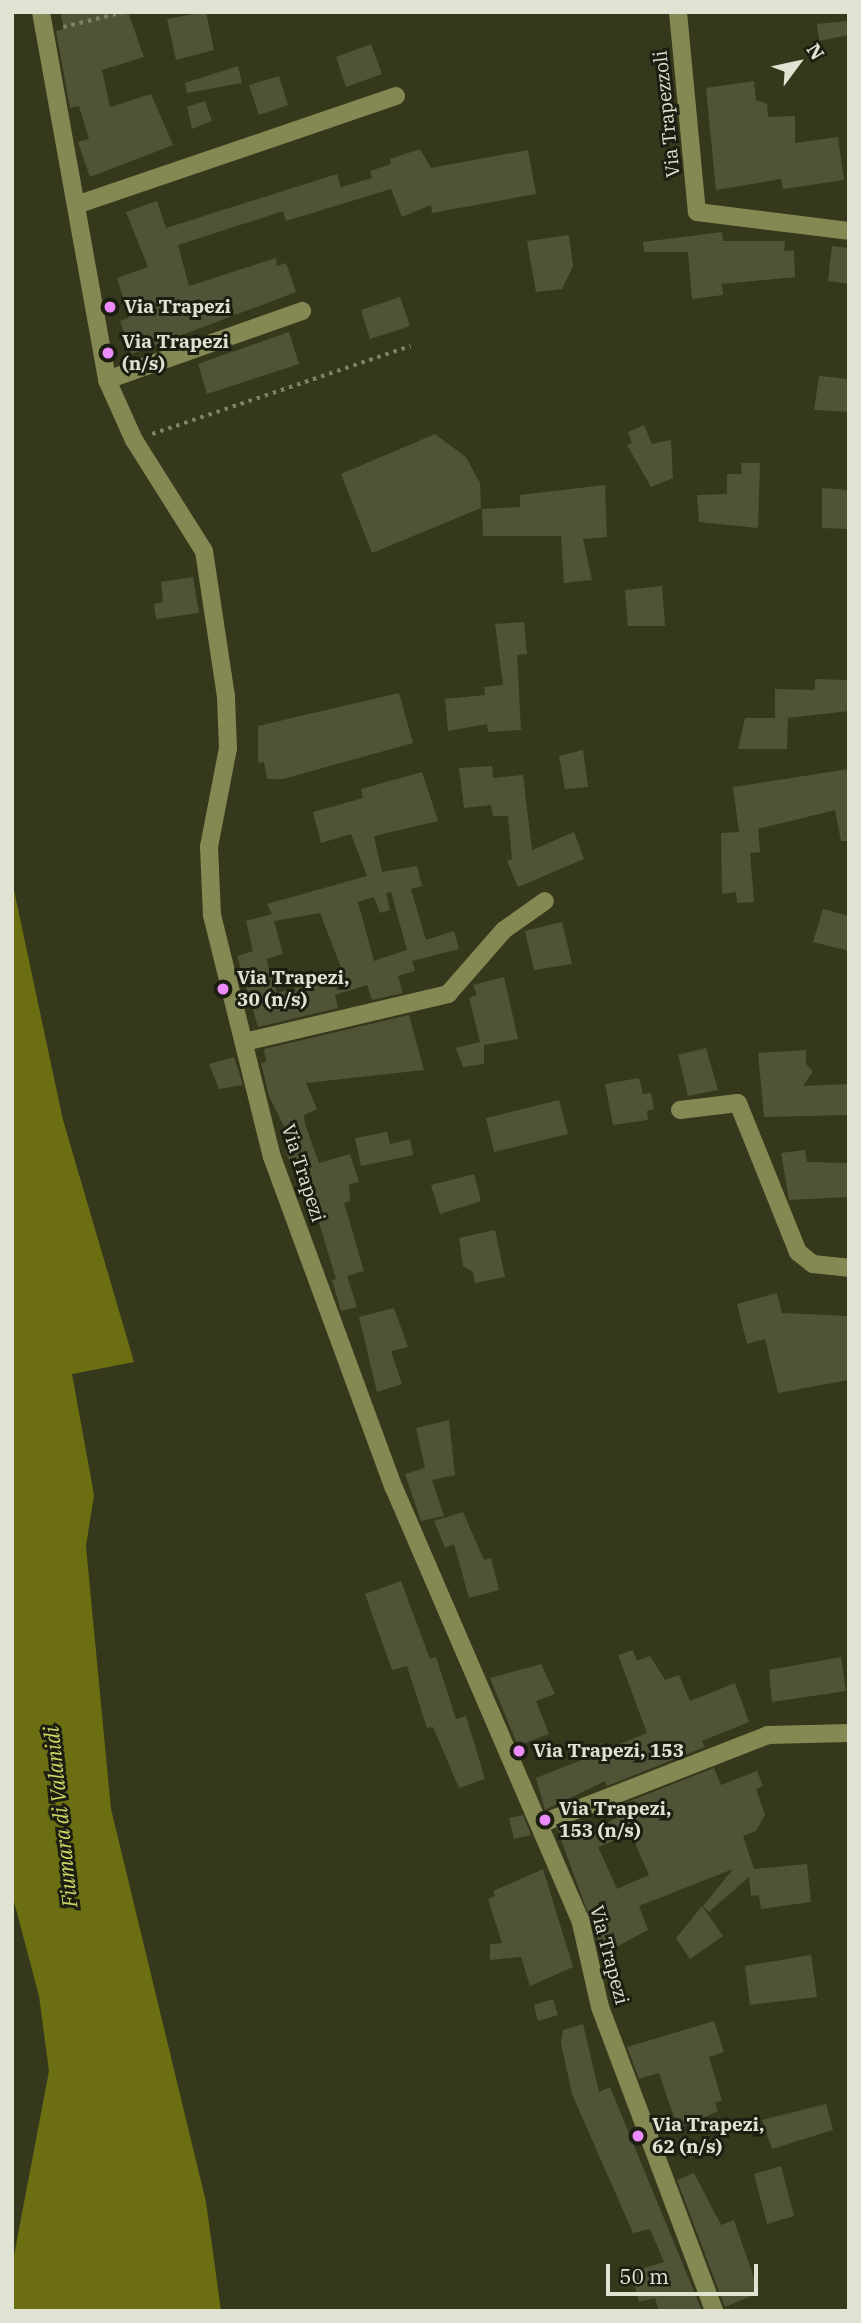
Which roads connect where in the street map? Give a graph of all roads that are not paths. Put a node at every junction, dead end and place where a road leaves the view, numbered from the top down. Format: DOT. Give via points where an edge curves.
graph roads {
  1 [pos="41,12"];
  2 [pos="678,12"];
  3 [pos="396,96"];
  4 [pos="76,205"];
  5 [pos="849,231"];
  6 [pos="302,311"];
  7 [pos="107,380"];
  8 [pos="545,901"];
  9 [pos="244,1042"];
  10 [pos="680,1110"];
  11 [pos="849,1268"];
  12 [pos="849,1732"];
  13 [pos="540,1824"];
  14 [pos="714,2311"];
  1 -- 4 [label="street, Via Trapezi"];
  2 -- 5 [label="street, Via Trapezzoli" via="697,212"];
  3 -- 4 [label="street"];
  4 -- 7 [label="street, Via Trapezi"];
  6 -- 7 [label="street"];
  7 -- 9 [label="street, Via Trapezi" via="134,440 204,551 227,710 228,748 209,847 212,915"];
  8 -- 9 [label="street" via="504,930 447,994"];
  9 -- 13 [label="street, Via Trapezi" via="272,1157 394,1488"];
  10 -- 11 [label="street" via="738,1103 798,1252 813,1264"];
  12 -- 13 [label="street" via="768,1735"];
  13 -- 14 [label="street, Via Trapezi" via="580,1919 600,2007"];
}
